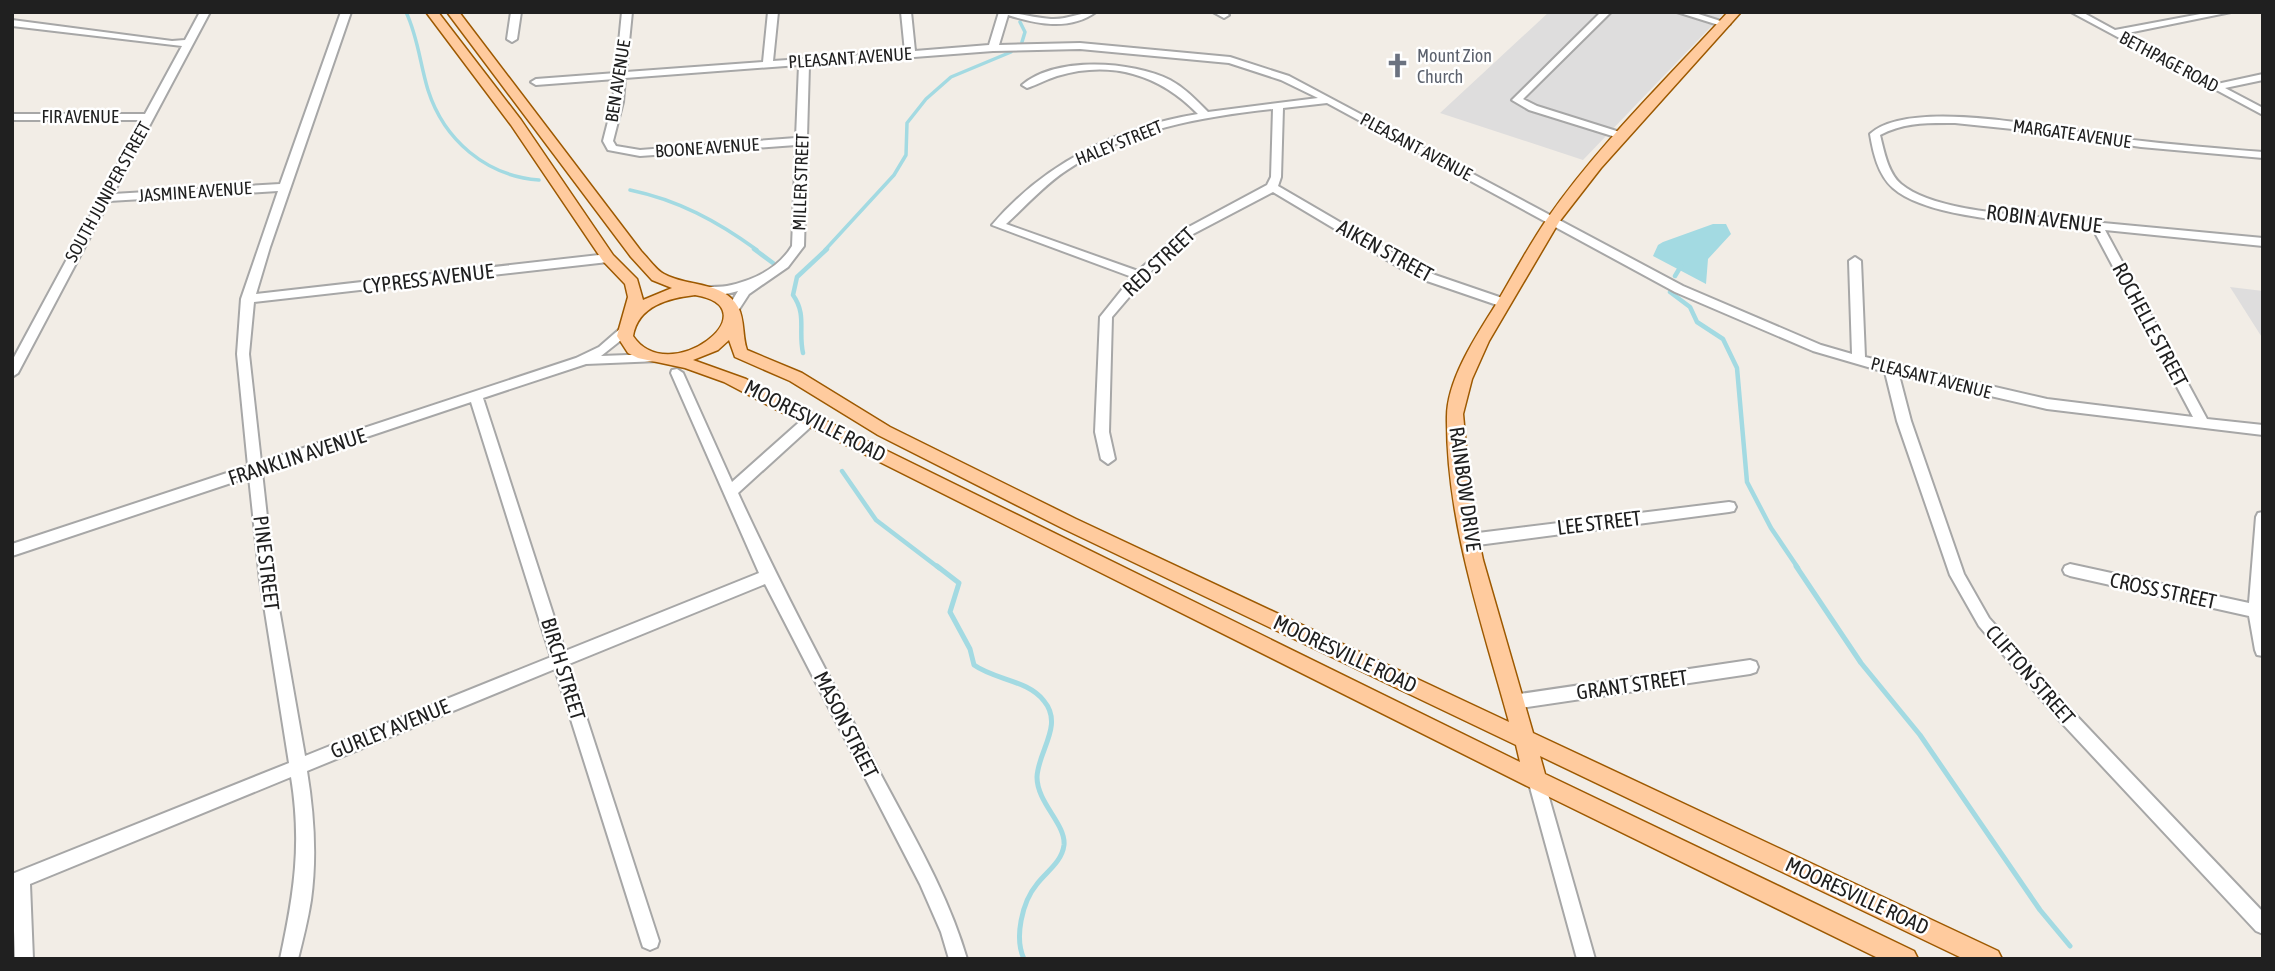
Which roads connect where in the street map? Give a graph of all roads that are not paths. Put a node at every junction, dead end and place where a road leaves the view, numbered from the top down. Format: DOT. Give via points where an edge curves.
graph roads {
  1 [pos="205,12"];
  2 [pos="346,12"];
  3 [pos="432,12"];
  4 [pos="453,12"];
  5 [pos="516,12"];
  6 [pos="627,12"];
  7 [pos="773,12"];
  8 [pos="906,12"];
  9 [pos="1006,12"];
  10 [pos="1092,12"];
  11 [pos="1607,12"];
  12 [pos="1681,12"];
  13 [pos="2075,12"];
  14 [pos="2227,12"];
  15 [pos="1730,18"];
  16 [pos="12,23"];
  17 [pos="2113,33"];
  18 [pos="512,39"];
  19 [pos="190,43"];
  20 [pos="993,48"];
  21 [pos="910,54"];
  22 [pos="804,62"];
  23 [pos="768,65"];
  24 [pos="622,76"];
  25 [pos="2263,77"];
  26 [pos="536,82"];
  27 [pos="1027,85"];
  28 [pos="2215,87"];
  29 [pos="1329,100"];
  30 [pos="1278,106"];
  31 [pos="2263,112"];
  32 [pos="1206,116"];
  33 [pos="12,117"];
  34 [pos="149,117"];
  35 [pos="1882,127"];
  36 [pos="1622,136"];
  37 [pos="802,141"];
  38 [pos="612,148"];
  39 [pos="2263,155"];
  40 [pos="286,187"];
  41 [pos="1272,187"];
  42 [pos="105,198"];
  43 [pos="1553,221"];
  44 [pos="2097,226"];
  45 [pos="2263,243"];
  46 [pos="608,258"];
  47 [pos="1855,261"];
  48 [pos="1141,276"];
  49 [pos="756,281"];
  50 [pos="698,291"];
  51 [pos="247,299"];
  52 [pos="1504,303"];
  53 [pos="733,314"];
  54 [pos="629,323"];
  55 [pos="658,358"];
  56 [pos="1859,360"];
  57 [pos="581,361"];
  58 [pos="1892,369"];
  59 [pos="12,373"];
  60 [pos="677,373"];
  61 [pos="476,397"];
  62 [pos="810,420"];
  63 [pos="2203,423"];
  64 [pos="2263,430"];
  65 [pos="1108,460"];
  66 [pos="255,471"];
  67 [pos="730,492"];
  68 [pos="1729,507"];
  69 [pos="2263,517"];
  70 [pos="1470,540"];
  71 [pos="12,550"];
  72 [pos="2070,570"];
  73 [pos="768,576"];
  74 [pos="2256,611"];
  75 [pos="2263,650"];
  76 [pos="558,661"];
  77 [pos="1750,667"];
  78 [pos="1513,702"];
  79 [pos="1524,739"];
  80 [pos="299,766"];
  81 [pos="1536,780"];
  82 [pos="17,882"];
  83 [pos="2263,925"];
  84 [pos="650,941"];
  85 [pos="1900,957"];
  86 [pos="24,959"];
  87 [pos="289,959"];
  88 [pos="958,959"];
  89 [pos="1586,959"];
  90 [pos="1990,959"];
  1 -- 19 [label="street, SOUTH JUNIPER STREET"];
  2 -- 40 [label="street, PINE STREET"];
  3 -- 46 [label="main road" via="516,123"];
  4 -- 50 [label="main road" via="636,254 657,277"];
  5 -- 18 [label="street"];
  6 -- 24 [label="street, BEN AVENUE"];
  7 -- 23 [label="street"];
  8 -- 21 [label="street"];
  9 -- 10 [label="street" via="1053,23"];
  9 -- 20 [label="street"];
  11 -- 36 [label="street" via="1517,100"];
  12 -- 15 [label="street"];
  13 -- 17 [label="street, BETHPAGE ROAD"];
  14 -- 17 [label="street"];
  15 -- 36 [label="main road, RAINBOW DRIVE"];
  16 -- 19 [label="street"];
  17 -- 28 [label="street, BETHPAGE ROAD"];
  19 -- 34 [label="street, SOUTH JUNIPER STREET"];
  20 -- 21 [label="street, PLEASANT AVENUE"];
  20 -- 29 [label="street, PLEASANT AVENUE" via="1080,46 1230,60 1275,74"];
  21 -- 22 [label="street, PLEASANT AVENUE"];
  22 -- 23 [label="street, PLEASANT AVENUE"];
  22 -- 37 [label="street, MILLER STREET"];
  23 -- 24 [label="street, PLEASANT AVENUE"];
  24 -- 26 [label="street, PLEASANT AVENUE"];
  24 -- 38 [label="street, BEN AVENUE" via="608,141"];
  25 -- 28 [label="street"];
  27 -- 32 [label="street" via="1065,70 1128,71 1162,80 1181,91"];
  28 -- 31 [label="street, BETHPAGE ROAD"];
  29 -- 30 [label="street, HALEY STREET"];
  29 -- 43 [label="street, PLEASANT AVENUE"];
  30 -- 32 [label="street, HALEY STREET"];
  30 -- 41 [label="street"];
  32 -- 48 [label="street, HALEY STREET" via="1142,130 1065,165 998,225"];
  33 -- 34 [label="street, FIR AVENUE"];
  34 -- 42 [label="street, SOUTH JUNIPER STREET"];
  35 -- 39 [label="street, MARGATE AVENUE" via="1984,122 2125,143"];
  35 -- 44 [label="street, ROBIN AVENUE" via="1875,134 1877,147 1890,177 1907,193 1973,211"];
  36 -- 43 [label="main road, RAINBOW DRIVE"];
  37 -- 38 [label="street, BOONE AVENUE" via="640,153"];
  37 -- 49 [label="street, MILLER STREET" via="798,246 786,264"];
  40 -- 42 [label="street, JASMINE AVENUE"];
  40 -- 51 [label="street, PINE STREET"];
  41 -- 48 [label="street, RED STREET" via="1198,225"];
  41 -- 52 [label="street, AIKEN STREET" via="1406,266"];
  42 -- 59 [label="street, SOUTH JUNIPER STREET"];
  43 -- 52 [label="main road, RAINBOW DRIVE"];
  43 -- 56 [label="street, PLEASANT AVENUE" via="1697,298 1807,344"];
  44 -- 45 [label="street, ROBIN AVENUE"];
  44 -- 63 [label="street, ROCHELLE STREET"];
  46 -- 51 [label="street, CYPRESS AVENUE"];
  46 -- 54 [label="main road" via="634,286"];
  47 -- 56 [label="street"];
  48 -- 65 [label="street, RED STREET" via="1112,307 1105,323 1102,432"];
  49 -- 50 [label="street, MILLER STREET" via="724,291"];
  49 -- 53 [label="street, MILLER STREET" via="739,295"];
  50 -- 53 [label="main road" via="723,298"];
  50 -- 54 [label="main road" via="654,299"];
  51 -- 66 [label="street, PINE STREET" via="243,354"];
  52 -- 70 [label="main road, RAINBOW DRIVE" via="1464,379 1455,414"];
  53 -- 55 [label="main road" via="727,332 711,347 687,356"];
  53 -- 79 [label="main road, MOORESVILLE ROAD" via="737,346 745,356 809,384 884,431"];
  54 -- 55 [label="main road, MOORESVILLE ROAD" via="627,340 632,348"];
  54 -- 57 [label="street, FRANKLIN AVENUE" via="603,350"];
  55 -- 57 [label="street, FRANKLIN AVENUE"];
  55 -- 62 [label="main road, MOORESVILLE ROAD" via="730,378"];
  56 -- 58 [label="street, PLEASANT AVENUE"];
  57 -- 61 [label="street, FRANKLIN AVENUE"];
  58 -- 63 [label="street, PLEASANT AVENUE" via="2048,404"];
  58 -- 83 [label="street, CLIFTON STREET" via="1904,421 1957,575 1984,622"];
  60 -- 67 [label="street, MASON STREET"];
  61 -- 66 [label="street, FRANKLIN AVENUE"];
  61 -- 76 [label="street, BIRCH STREET"];
  62 -- 67 [label="street"];
  62 -- 81 [label="main road, MOORESVILLE ROAD"];
  63 -- 64 [label="street, PLEASANT AVENUE"];
  66 -- 71 [label="street, FRANKLIN AVENUE"];
  66 -- 80 [label="street, PINE STREET" via="267,580"];
  67 -- 73 [label="street, MASON STREET"];
  68 -- 70 [label="street, LEE STREET"];
  69 -- 74 [label="street"];
  70 -- 78 [label="main road, RAINBOW DRIVE"];
  72 -- 74 [label="street, CROSS STREET"];
  73 -- 76 [label="street, GURLEY AVENUE"];
  73 -- 88 [label="street, MASON STREET" via="926,878"];
  74 -- 75 [label="street"];
  76 -- 80 [label="street, GURLEY AVENUE"];
  76 -- 84 [label="street, BIRCH STREET"];
  77 -- 78 [label="street, GRANT STREET"];
  78 -- 79 [label="main road, RAINBOW DRIVE"];
  79 -- 81 [label="main road, RAINBOW DRIVE"];
  79 -- 90 [label="main road, MOORESVILLE ROAD"];
  80 -- 82 [label="street, GURLEY AVENUE"];
  80 -- 87 [label="street, PINE STREET" via="306,844 302,900"];
  81 -- 85 [label="main road, MOORESVILLE ROAD"];
  81 -- 89 [label="street, RAINBOW DRIVE"];
  82 -- 86 [label="street"];
}
